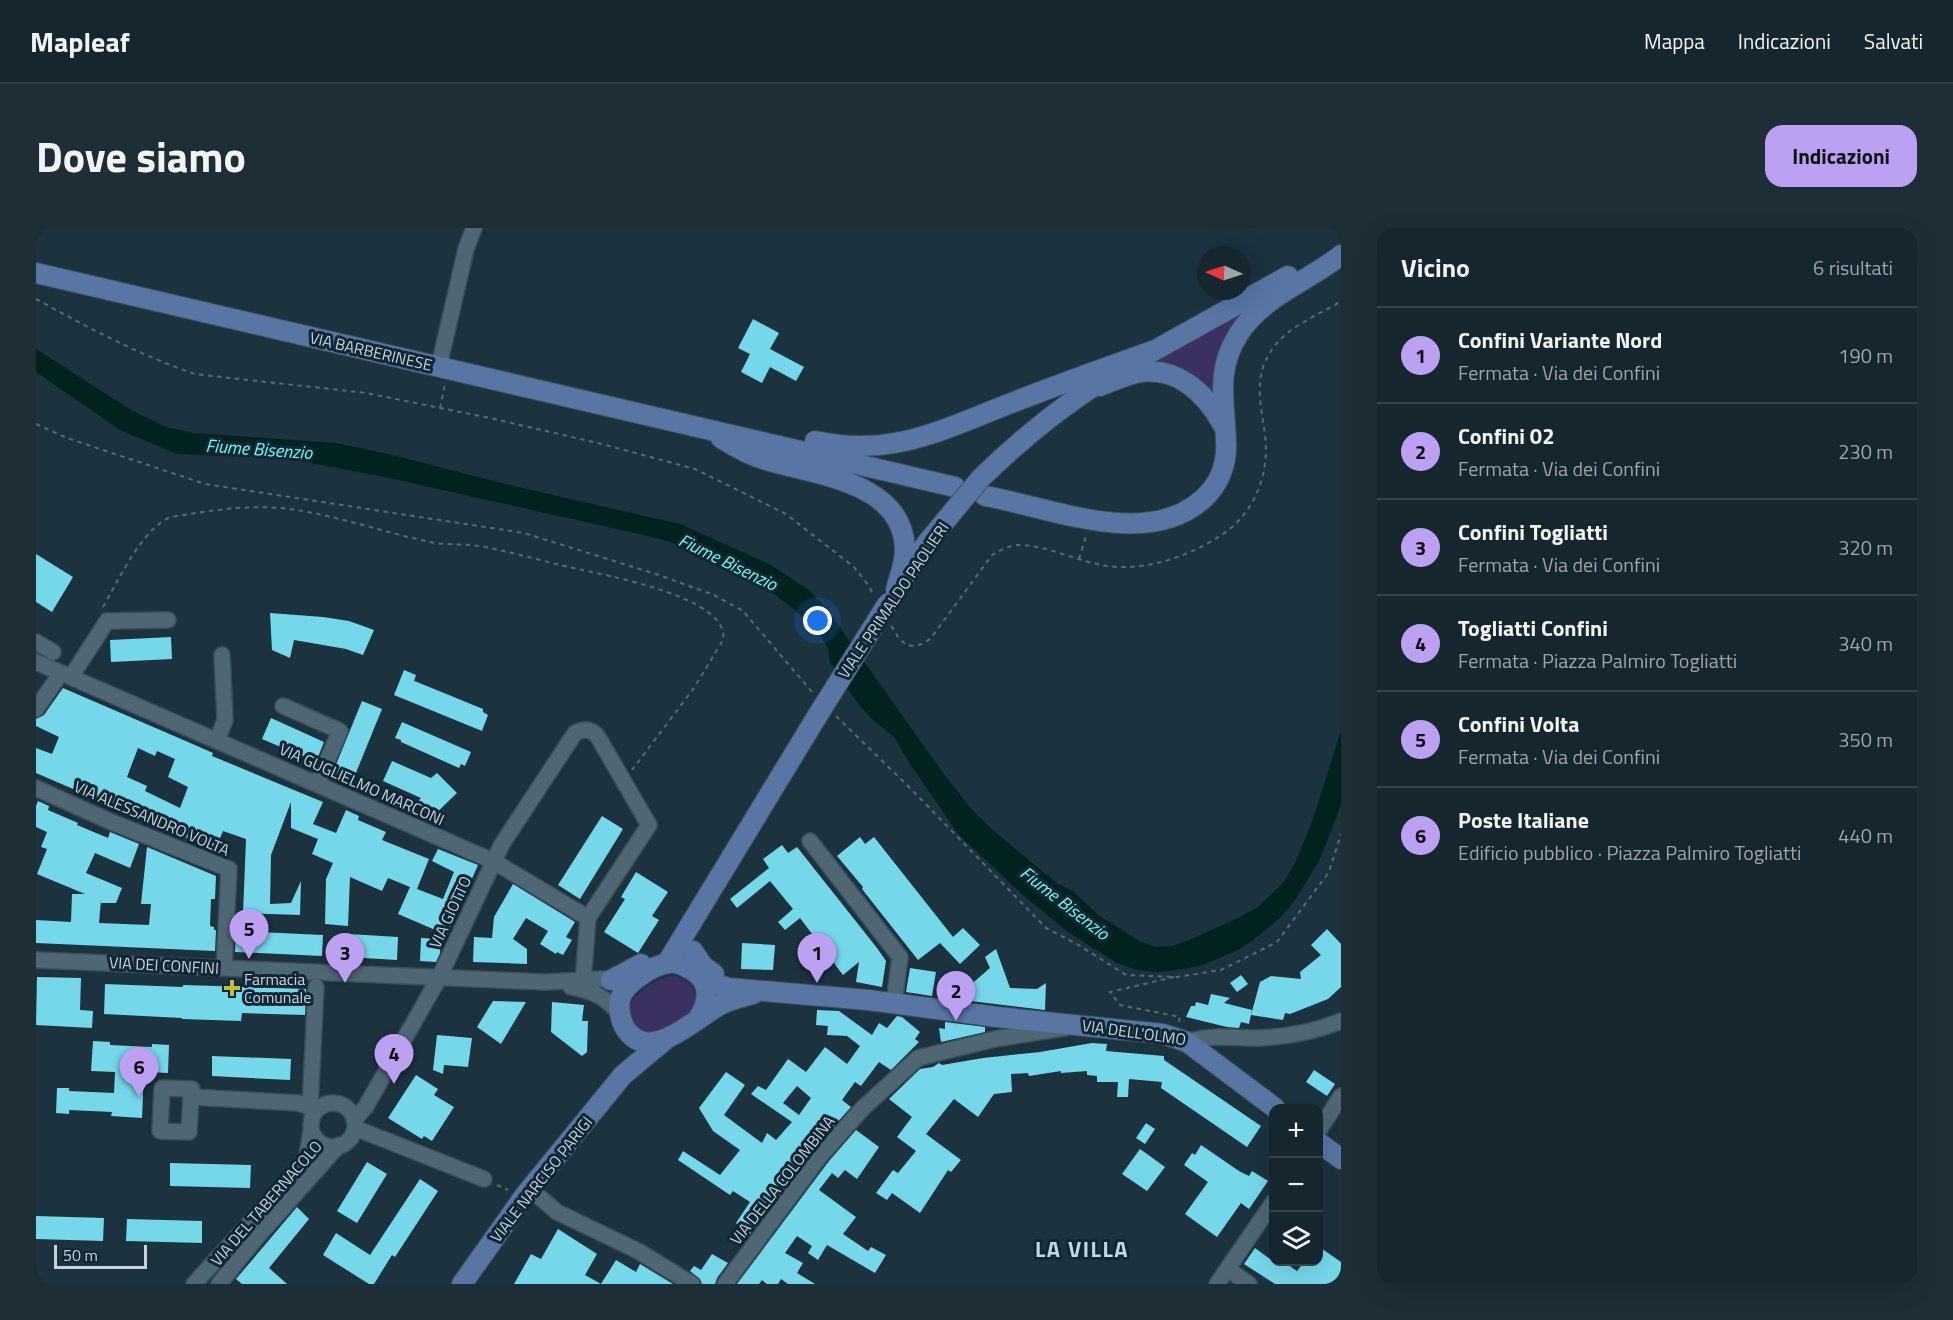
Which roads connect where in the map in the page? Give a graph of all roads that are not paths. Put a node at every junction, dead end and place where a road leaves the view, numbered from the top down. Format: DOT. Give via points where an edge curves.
graph roads {
  1 [pos="474,228"];
  2 [pos="1341,246"];
  3 [pos="1341,255"];
  4 [pos="36,273"];
  5 [pos="1152,351"];
  6 [pos="444,368"];
  7 [pos="1083,392"];
  8 [pos="1224,427"];
  9 [pos="706,429"];
  10 [pos="983,487"];
  11 [pos="957,495"];
  12 [pos="886,597"];
  13 [pos="168,620"];
  14 [pos="36,642"];
  15 [pos="53,652"];
  16 [pos="222,655"];
  17 [pos="36,662"];
  18 [pos="66,675"];
  19 [pos="283,706"];
  20 [pos="36,709"];
  21 [pos="217,741"];
  22 [pos="317,784"];
  23 [pos="36,788"];
  24 [pos="810,841"];
  25 [pos="493,861"];
  26 [pos="699,909"];
  27 [pos="588,918"];
  28 [pos="693,951"];
  29 [pos="36,960"];
  30 [pos="667,963"];
  31 [pos="224,968"];
  32 [pos="642,976"];
  33 [pos="700,977"];
  34 [pos="439,978"];
  35 [pos="611,980"];
  36 [pos="584,981"];
  37 [pos="545,982"];
  38 [pos="316,987"];
  39 [pos="759,990"];
  40 [pos="894,1003"];
  41 [pos="997,1017"];
  42 [pos="698,1019"];
  43 [pos="1341,1022"];
  44 [pos="623,1023"];
  45 [pos="1081,1025"];
  46 [pos="995,1039"];
  47 [pos="665,1040"];
  48 [pos="1180,1040"];
  49 [pos="622,1075"];
  50 [pos="1341,1096"];
  51 [pos="191,1097"];
  52 [pos="1269,1104"];
  53 [pos="313,1108"];
  54 [pos="352,1119"];
  55 [pos="1323,1124"];
  56 [pos="312,1131"];
  57 [pos="339,1145"];
  58 [pos="1323,1146"];
  59 [pos="1341,1159"];
  60 [pos="484,1179"];
  61 [pos="521,1190"];
  62 [pos="1269,1209"];
  63 [pos="1229,1270"];
  64 [pos="194,1284"];
  65 [pos="219,1284"];
  66 [pos="462,1284"];
  67 [pos="692,1284"];
  68 [pos="725,1284"];
  69 [pos="1217,1284"];
  70 [pos="1249,1284"];
  1 -- 6 [label="street" via="466,249"];
  2 -- 5 [label="main road, VIALE PRIMALDO PAOLIERI"];
  3 -- 8 [label="main road" via="1263,307 1239,333 1228,356 1222,384"];
  4 -- 6 [label="main road, VIA BARBERINESE"];
  5 -- 7 [label="main road, VIALE PRIMALDO PAOLIERI"];
  5 -- 9 [label="main road" via="897,444 850,447 750,428"];
  6 -- 9 [label="main road, VIA BARBERINESE"];
  7 -- 8 [label="main road" via="1135,373 1166,374 1197,389"];
  7 -- 10 [label="main road, VIALE PRIMALDO PAOLIERI" via="1038,426"];
  8 -- 10 [label="main road" via="1222,472 1212,490 1193,507 1170,518 1111,523"];
  9 -- 11 [label="main road"];
  9 -- 12 [label="main road" via="752,456 851,484 883,503 896,517 905,542 905,559"];
  10 -- 11 [label="main road, VIALE PRIMALDO PAOLIERI, bridge"];
  11 -- 12 [label="main road, VIALE PRIMALDO PAOLIERI"];
  12 -- 26 [label="main road, VIALE PRIMALDO PAOLIERI, bridge" via="825,716"];
  13 -- 18 [label="street" via="106,621"];
  14 -- 15 [label="street"];
  16 -- 21 [label="street" via="225,720"];
  17 -- 18 [label="street, VIA GUGLIELMO MARCONI"];
  18 -- 20 [label="street"];
  18 -- 21 [label="street, VIA GUGLIELMO MARCONI"];
  19 -- 22 [label="street" via="340,731"];
  21 -- 22 [label="street, VIA GUGLIELMO MARCONI"];
  22 -- 25 [label="street, VIA GUGLIELMO MARCONI"];
  23 -- 31 [label="street, VIA ALESSANDRO VOLTA" via="229,869"];
  24 -- 40 [label="street" via="900,957"];
  25 -- 27 [label="street, VIA GUGLIELMO MARCONI"];
  25 -- 27 [label="street, VIA GIOTTO" via="575,733 595,733 649,825"];
  25 -- 34 [label="street, VIA GIOTTO"];
  26 -- 28 [label="main road, VIALE PRIMALDO PAOLIERI" via="692,933"];
  26 -- 30 [label="main road, VIALE PRIMALDO PAOLIERI"];
  26 -- 35 [label="main road" via="662,951"];
  27 -- 36 [label="street"];
  28 -- 33 [label="main road, VIALE PRIMALDO PAOLIERI"];
  28 -- 39 [label="main road" via="703,966 715,974"];
  29 -- 31 [label="street, VIA DEI CONFINI"];
  30 -- 32 [label="main road, VIA DEI CONFINI"];
  30 -- 33 [label="main road" via="681,964"];
  31 -- 34 [label="street, VIA DEI CONFINI"];
  32 -- 35 [label="street, VIA DEI CONFINI"];
  32 -- 44 [label="main road, VIA DEI CONFINI" via="622,993"];
  33 -- 39 [label="main road" via="729,988"];
  33 -- 42 [label="main road" via="707,1002"];
  34 -- 37 [label="street, VIA DEI CONFINI"];
  34 -- 54 [label="street, VIA GIOTTO" via="365,1108"];
  35 -- 36 [label="street, VIA DEI CONFINI"];
  36 -- 37 [label="street, VIA DEI CONFINI"];
  37 -- 44 [label="street, VIA DEI CONFINI" via="592,991 603,997"];
  38 -- 53 [label="street"];
  39 -- 40 [label="main road"];
  39 -- 42 [label="main road" via="728,1001"];
  40 -- 41 [label="main road"];
  41 -- 45 [label="main road, VIA DELL'OLMO"];
  41 -- 46 [label="street"];
  42 -- 47 [label="main road"];
  43 -- 48 [label="street, VIA DELL'OLMO" via="1282,1036"];
  44 -- 47 [label="main road, VIA DEI CONFINI" via="633,1037 644,1042"];
  44 -- 49 [label="main road, VIALE NARCISO PARIGI" via="631,1050"];
  45 -- 46 [label="street, VIA DELLA COLOMBINA"];
  45 -- 48 [label="main road, VIA DELL'OLMO" via="1154,1033"];
  46 -- 68 [label="street, VIA DELLA COLOMBINA" via="928,1054 909,1066 863,1108 821,1155"];
  47 -- 49 [label="main road, VIALE NARCISO PARIGI"];
  48 -- 52 [label="main road"];
  49 -- 61 [label="main road, VIALE NARCISO PARIGI"];
  50 -- 55 [label="street"];
  51 -- 53 [label="street" via="292,1103"];
  53 -- 54 [label="street" via="341,1104"];
  53 -- 56 [label="street"];
  54 -- 57 [label="street" via="351,1136"];
  54 -- 60 [label="street"];
  56 -- 57 [label="street" via="321,1144"];
  56 -- 64 [label="street, VIA DEL TABERNACOLO" via="302,1165"];
  57 -- 65 [label="street, VIA DEL TABERNACOLO"];
  58 -- 59 [label="main road"];
  61 -- 66 [label="main road, VIALE NARCISO PARIGI"];
  61 -- 67 [label="street"];
  62 -- 63 [label="street"];
  63 -- 69 [label="street"];
  63 -- 70 [label="street"];
}
